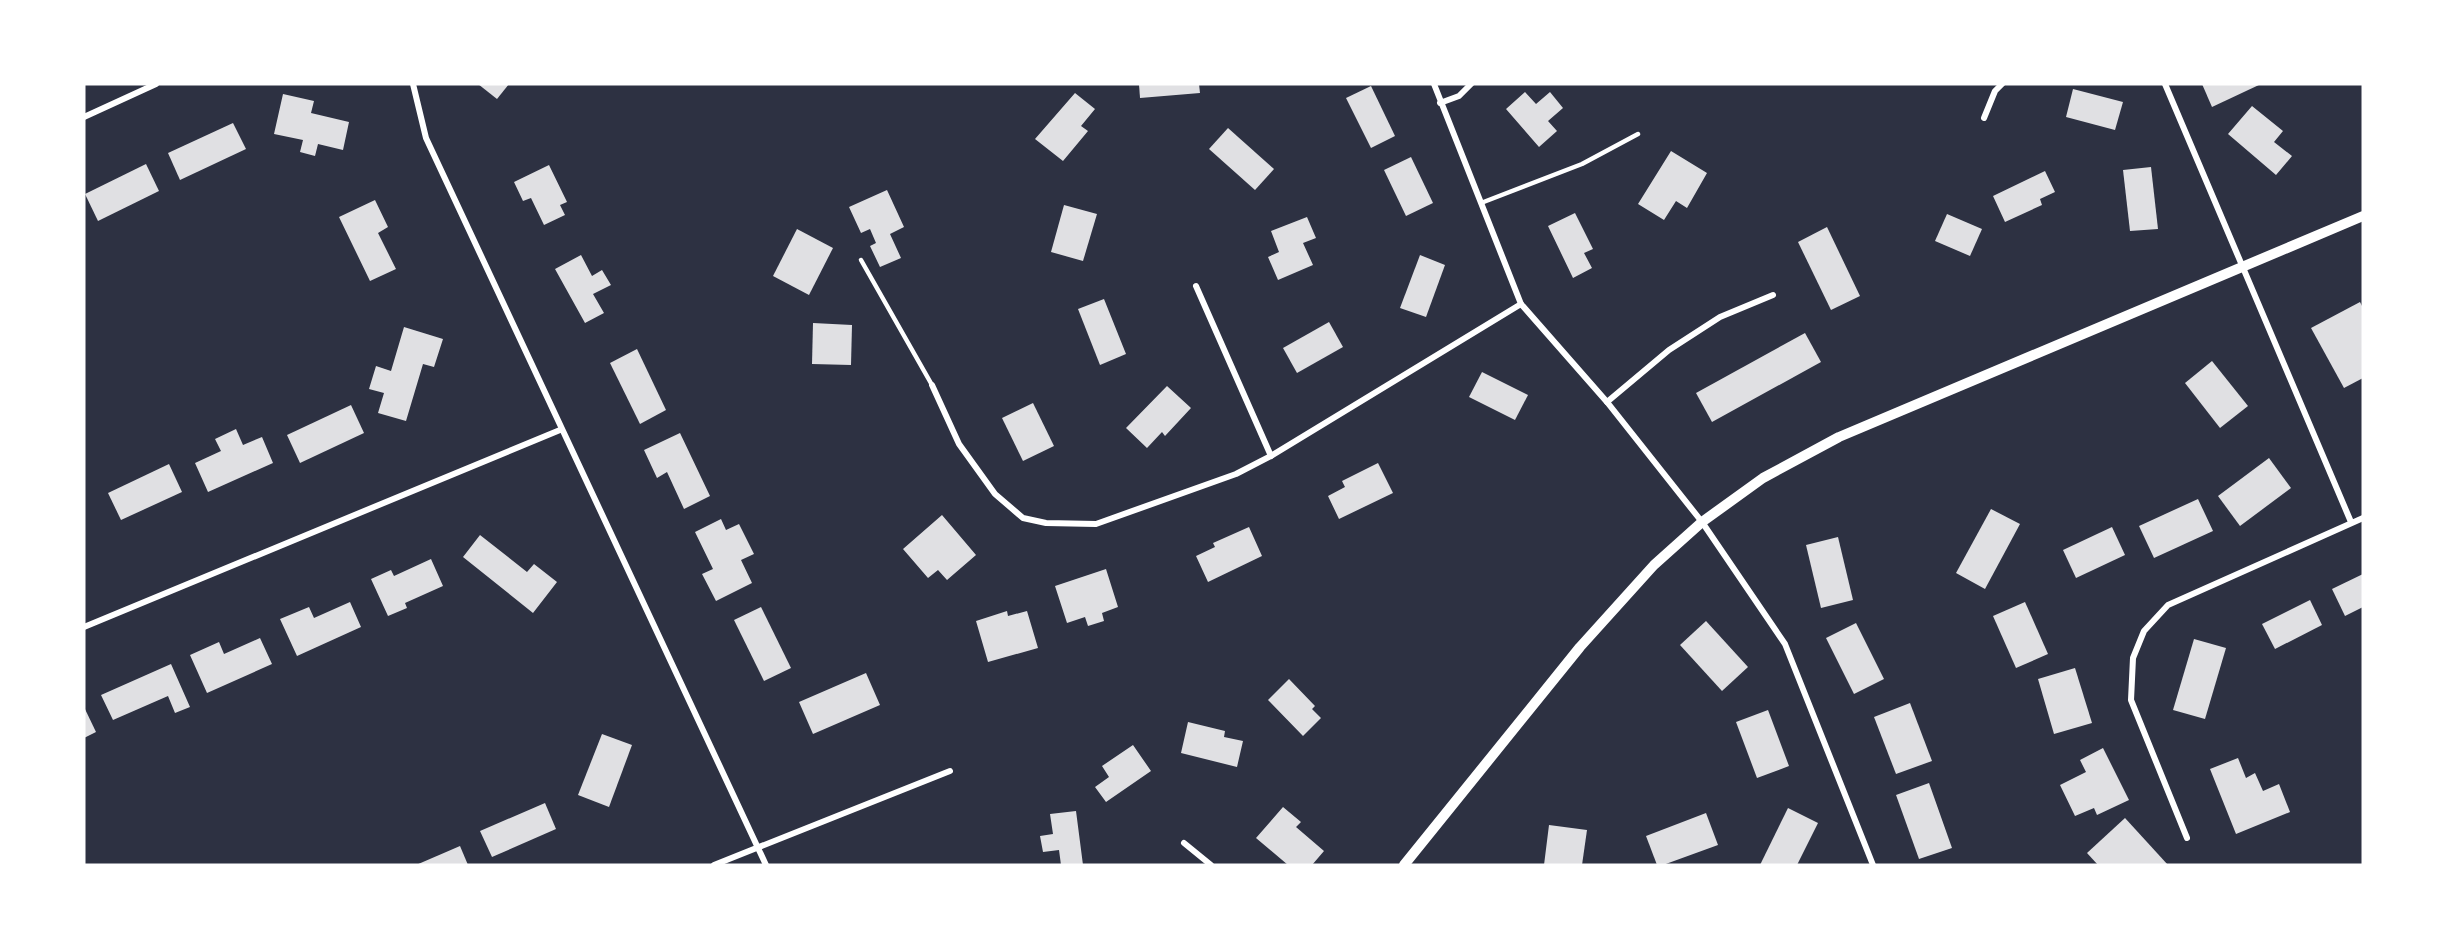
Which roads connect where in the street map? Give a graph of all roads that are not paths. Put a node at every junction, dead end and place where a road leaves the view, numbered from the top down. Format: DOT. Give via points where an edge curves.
graph roads {
  1 [pos="156,84"];
  2 [pos="413,84"];
  3 [pos="1434,84"];
  4 [pos="1471,84"];
  5 [pos="2002,84"];
  6 [pos="2164,84"];
  7 [pos="1440,103"];
  8 [pos="84,117"];
  9 [pos="1984,117"];
  10 [pos="1638,134"];
  11 [pos="1481,203"];
  12 [pos="2363,216"];
  13 [pos="861,260"];
  14 [pos="2243,266"];
  15 [pos="1197,286"];
  16 [pos="1773,295"];
  17 [pos="1521,303"];
  18 [pos="932,385"];
  19 [pos="1607,402"];
  20 [pos="560,430"];
  21 [pos="1271,456"];
  22 [pos="2363,518"];
  23 [pos="1702,522"];
  24 [pos="2351,522"];
  25 [pos="84,627"];
  26 [pos="950,771"];
  27 [pos="2187,838"];
  28 [pos="1184,843"];
  29 [pos="757,848"];
  30 [pos="714,865"];
  31 [pos="766,865"];
  32 [pos="1211,865"];
  33 [pos="1404,865"];
  34 [pos="1873,865"];
  1 -- 8 [label="street"];
  2 -- 20 [label="street" via="426,138"];
  3 -- 7 [label="street"];
  4 -- 7 [label="street" via="1459,96"];
  5 -- 9 [label="street" via="1995,90"];
  6 -- 14 [label="street"];
  7 -- 11 [label="street"];
  10 -- 11 [label="lane" via="1582,164"];
  11 -- 17 [label="street"];
  12 -- 14 [label="street"];
  13 -- 18 [label="lane"];
  14 -- 23 [label="street" via="1839,437 1763,478"];
  14 -- 24 [label="street"];
  15 -- 21 [label="street"];
  16 -- 19 [label="street" via="1720,317 1669,350"];
  17 -- 19 [label="street"];
  17 -- 21 [label="street"];
  18 -- 21 [label="street" via="960,444 994,494 1023,518 1046,523 1095,524 1236,474"];
  19 -- 23 [label="street"];
  20 -- 25 [label="street"];
  20 -- 29 [label="street"];
  22 -- 24 [label="street"];
  23 -- 33 [label="street" via="1654,565 1580,647"];
  23 -- 34 [label="street" via="1785,644"];
  24 -- 27 [label="street" via="2168,605 2144,630 2133,658 2131,700"];
  26 -- 29 [label="street"];
  28 -- 32 [label="street"];
  29 -- 30 [label="street"];
  29 -- 31 [label="street"];
}
